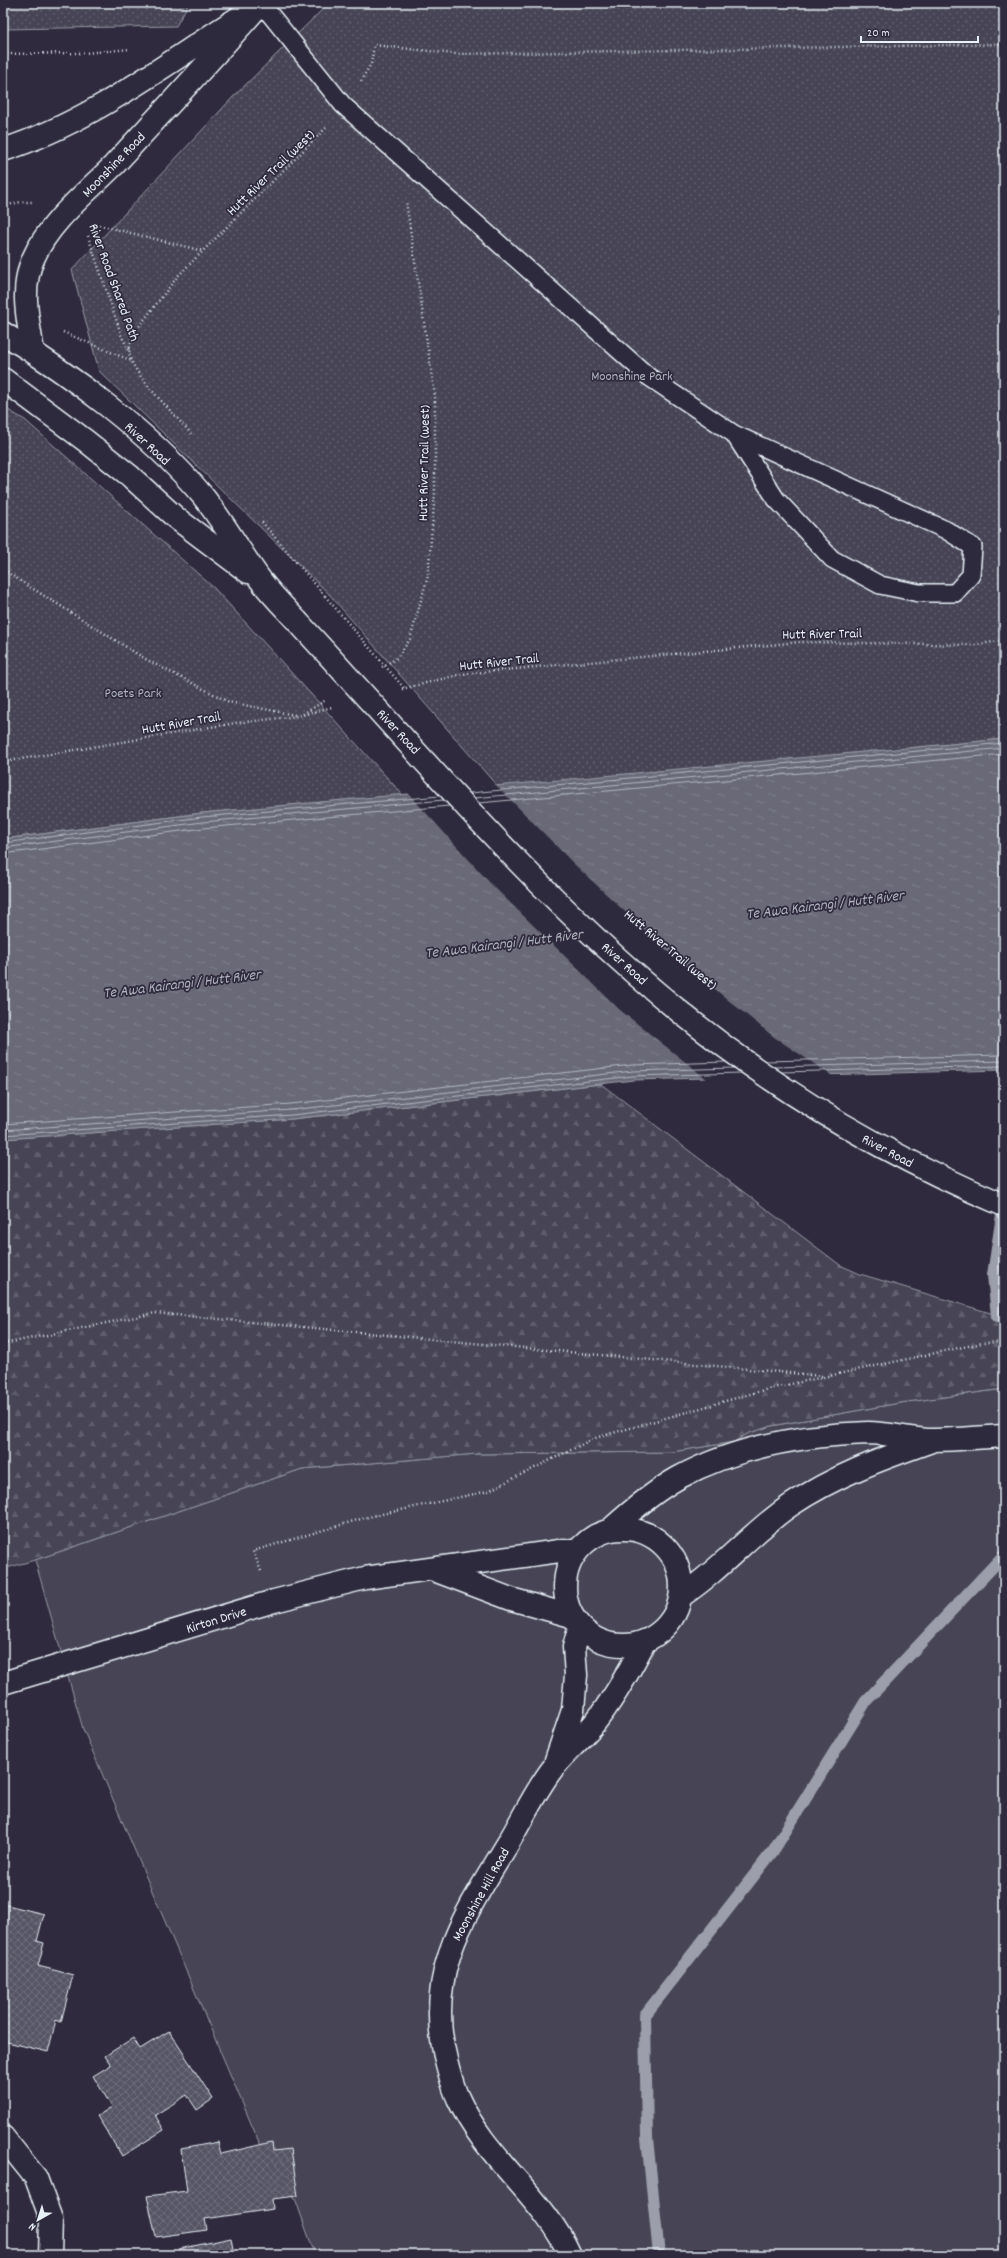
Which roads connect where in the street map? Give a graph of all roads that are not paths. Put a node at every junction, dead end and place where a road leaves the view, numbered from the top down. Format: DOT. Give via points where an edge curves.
graph roads {
  1 [pos="261,3"];
  2 [pos="3,150"];
  3 [pos="3,333"];
  4 [pos="33,351"];
  5 [pos="3,378"];
  6 [pos="734,434"];
  7 [pos="263,583"];
  8 [pos="1004,1205"];
  9 [pos="1004,1436"];
  10 [pos="934,1440"];
  11 [pos="610,1530"];
  12 [pos="577,1551"];
  13 [pos="432,1570"];
  14 [pos="681,1596"];
  15 [pos="576,1621"];
  16 [pos="645,1641"];
  17 [pos="3,1683"];
  18 [pos="553,1768"];
  19 [pos="3,2137"];
  20 [pos="50,2255"];
  21 [pos="570,2255"];
  1 -- 2 [label="main road" via="86,116"];
  1 -- 4 [label="main road, Moonshine Road" via="76,216 43,241 33,259 27,278 25,302"];
  1 -- 6 [label="lane" via="343,104 649,377"];
  3 -- 4 [label="main road, River Road"];
  4 -- 7 [label="main road, River Road" via="129,424 202,495"];
  5 -- 7 [label="main road, River Road" via="130,476 176,518"];
  6 -- 6 [label="lane" via="776,499 832,559 880,585 919,593 955,593 971,575 973,547 946,530"];
  7 -- 8 [label="main road, River Road, bridge" via="552,895 673,1006 731,1052 846,1127 907,1161"];
  9 -- 10 [label="main road"];
  10 -- 11 [label="main road" via="870,1433 785,1440 747,1450 678,1478 651,1496"];
  10 -- 14 [label="main road" via="837,1477 790,1505 748,1539 704,1581"];
  11 -- 12 [label="main road" via="598,1534"];
  11 -- 14 [label="main road" via="629,1529 647,1534 663,1544 677,1566 681,1578"];
  12 -- 13 [label="main road, Kirton Drive" via="558,1551"];
  12 -- 15 [label="main road" via="569,1565 565,1581 566,1598"];
  13 -- 15 [label="main road, Kirton Drive"];
  13 -- 17 [label="main road, Kirton Drive" via="365,1578 274,1601"];
  14 -- 16 [label="main road" via="674,1615 662,1630"];
  15 -- 16 [label="main road" via="594,1637 610,1644"];
  15 -- 18 [label="main road, Moonshine Hill Road" via="573,1710"];
  16 -- 18 [label="main road, Moonshine Hill Road" via="593,1725"];
  18 -- 21 [label="main road, Moonshine Hill Road" via="475,1896 448,1952 441,1981 439,2009 441,2044 457,2097 487,2146 543,2212 563,2240"];
  19 -- 20 [label="main road" via="36,2178 51,2219"];
}
